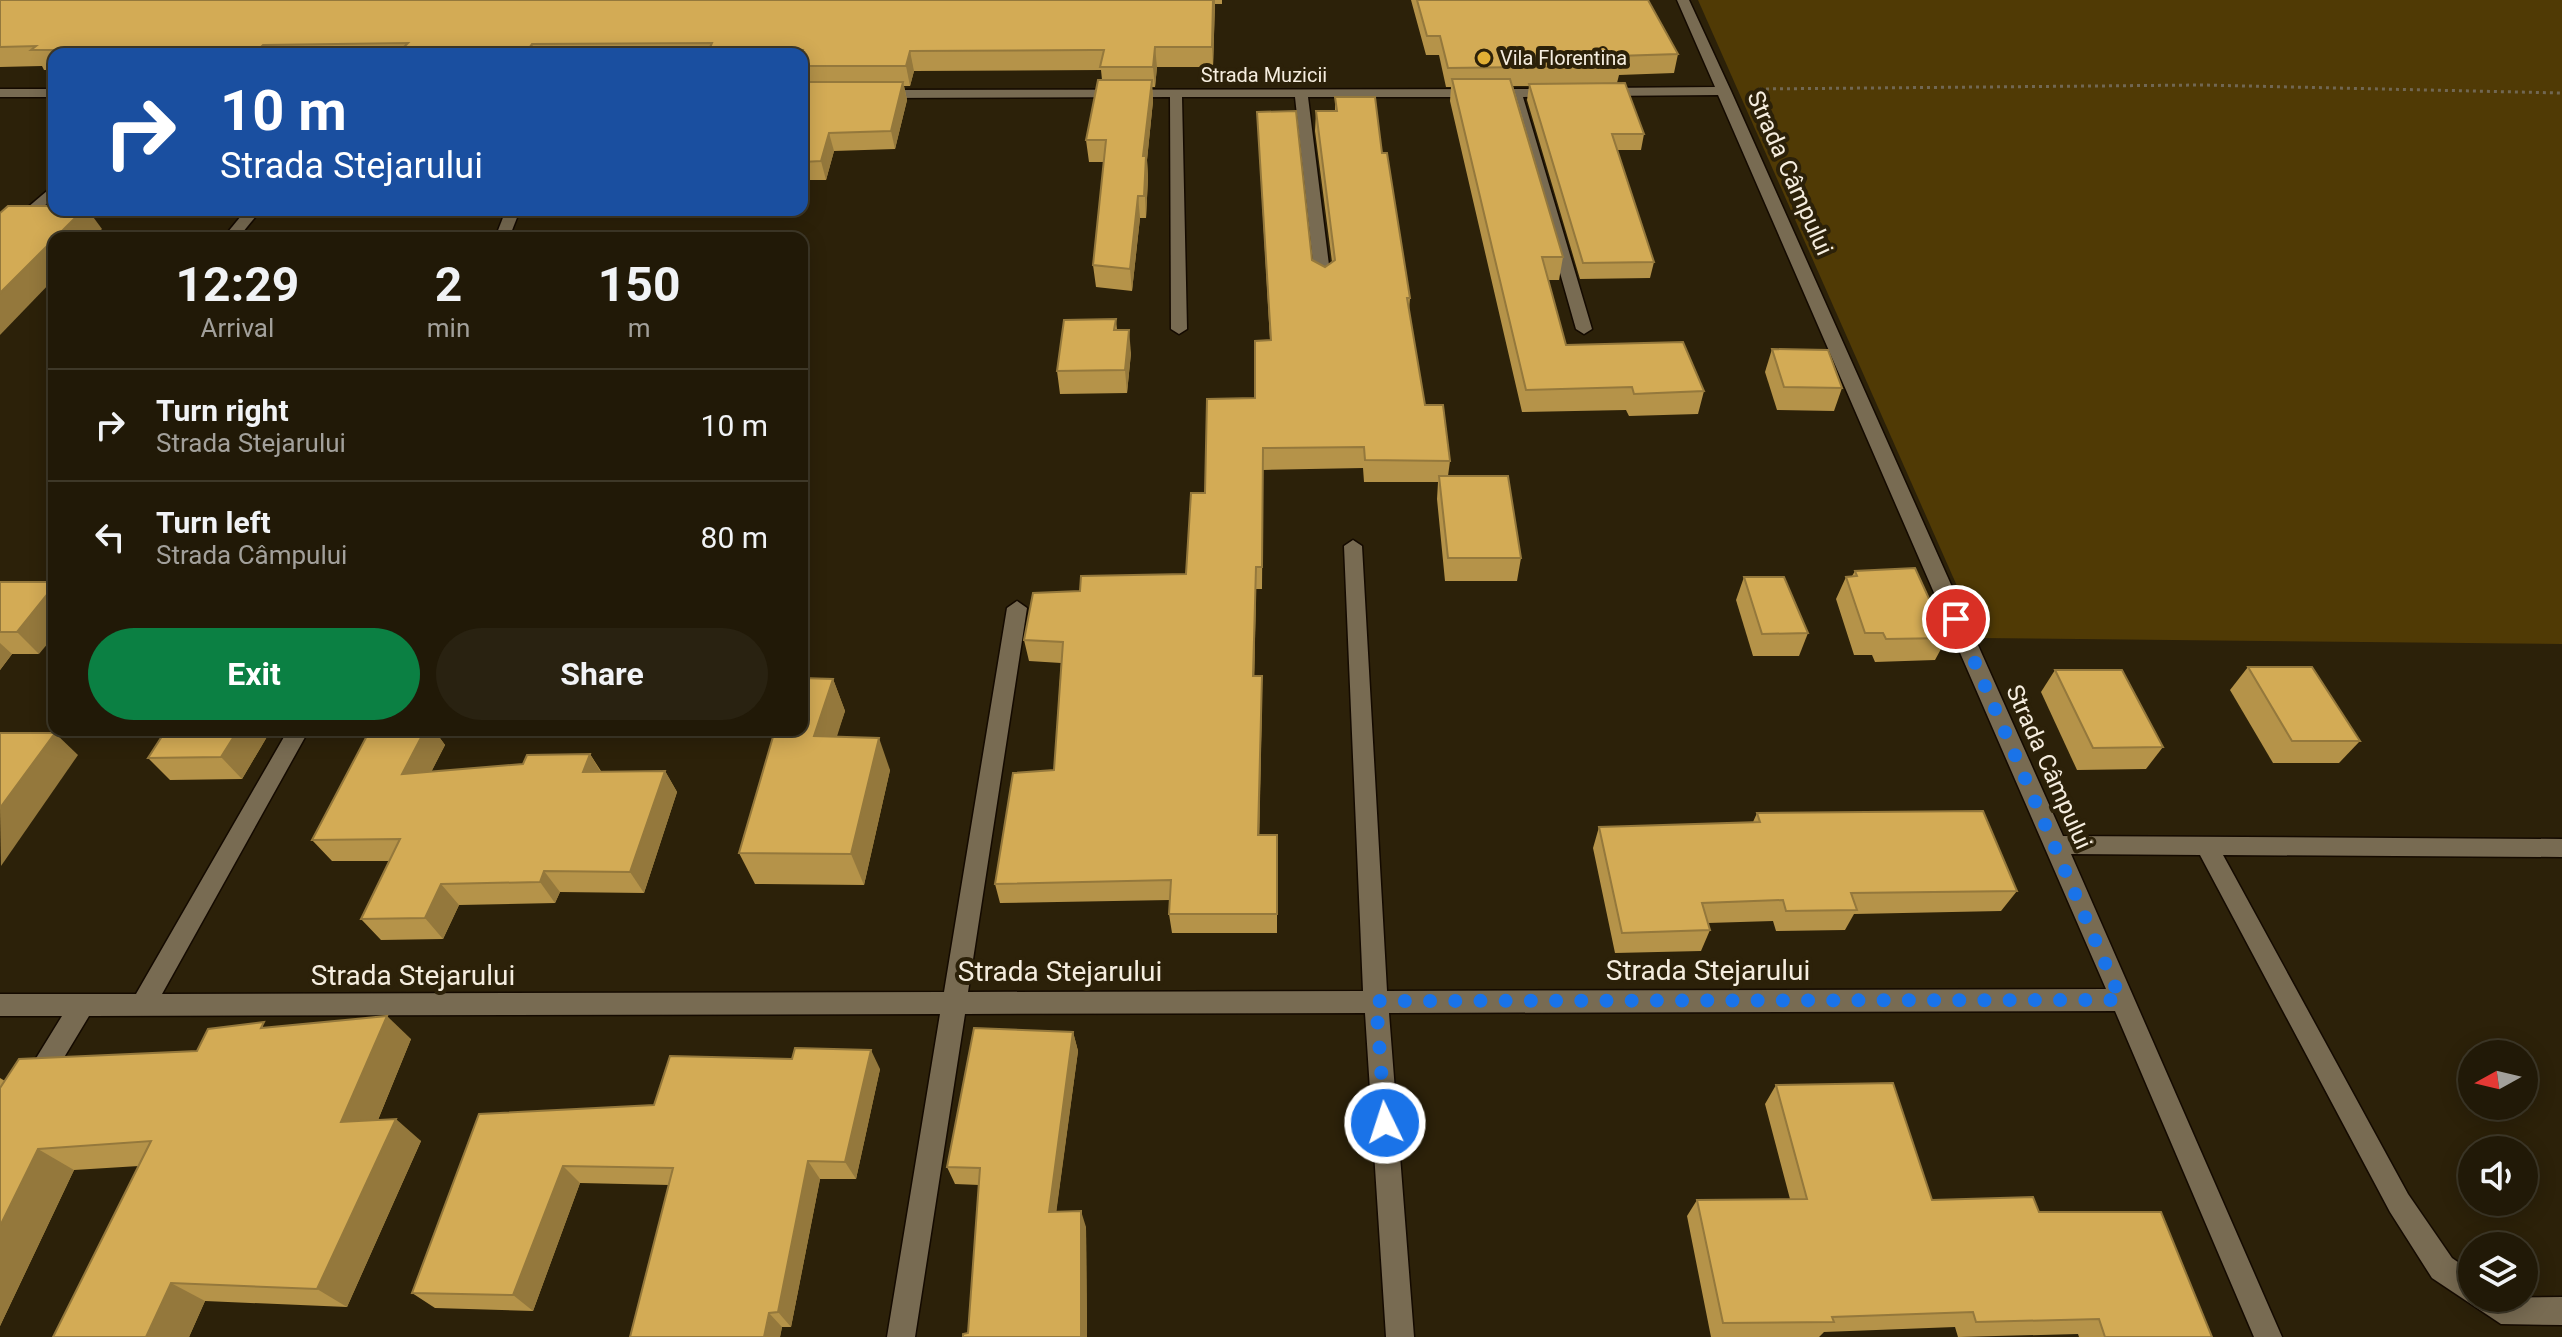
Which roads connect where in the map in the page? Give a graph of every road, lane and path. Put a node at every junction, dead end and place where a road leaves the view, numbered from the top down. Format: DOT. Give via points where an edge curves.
graph roads {
  1 [pos="1683,0"];
  2 [pos="1725,91"];
  3 [pos="1590,92"];
  4 [pos="0,93"];
  5 [pos="48,93"];
  6 [pos="1515,93"];
  7 [pos="1560,93"];
  8 [pos="2562,93"];
  9 [pos="864,94"];
  10 [pos="1176,95"];
  11 [pos="1301,95"];
  12 [pos="48,195"];
  13 [pos="249,216"];
  14 [pos="235,232"];
  15 [pos="0,239"];
  16 [pos="1323,281"];
  17 [pos="1179,329"];
  18 [pos="1584,329"];
  19 [pos="1353,546"];
  20 [pos="1017,608"];
  21 [pos="296,736"];
  22 [pos="2056,845"];
  23 [pos="2206,846"];
  24 [pos="2562,848"];
  25 [pos="2121,1000"];
  26 [pos="953,1001"];
  27 [pos="1376,1001"];
  28 [pos="83,1004"];
  29 [pos="0,1005"];
  30 [pos="143,1005"];
  31 [pos="25,1098"];
  32 [pos="2458,1279"];
  33 [pos="2538,1311"];
  34 [pos="2562,1311"];
  35 [pos="901,1337"];
  36 [pos="1400,1337"];
  37 [pos="2268,1337"];
  1 -- 2 [label="street, Strada Câmpului"];
  2 -- 3 [label="street"];
  2 -- 8 [label="path" via="2202,85"];
  2 -- 22 [label="street, Strada Câmpului"];
  4 -- 5 [label="street"];
  6 -- 7 [label="street, Strada Muzicii"];
  6 -- 11 [label="street, Strada Muzicii"];
  6 -- 18 [label="street"];
  9 -- 10 [label="street, Strada Muzicii"];
  10 -- 11 [label="street, Strada Muzicii"];
  10 -- 17 [label="street"];
  11 -- 16 [label="street"];
  12 -- 15 [label="street"];
  13 -- 14 [label="street"];
  19 -- 27 [label="street"];
  20 -- 26 [label="street"];
  21 -- 30 [label="street"];
  22 -- 23 [label="street"];
  22 -- 25 [label="street, Strada Câmpului"];
  23 -- 24 [label="street"];
  23 -- 32 [label="street" via="2399,1203 2442,1268"];
  25 -- 27 [label="street, Strada Stejarului"];
  25 -- 37 [label="street, Strada Câmpului"];
  26 -- 27 [label="street, Strada Stejarului"];
  26 -- 30 [label="street, Strada Stejarului"];
  26 -- 35 [label="street"];
  27 -- 36 [label="street"];
  28 -- 29 [label="street, Strada Stejarului"];
  28 -- 30 [label="street, Strada Stejarului"];
  28 -- 31 [label="street"];
  33 -- 34 [label="street"];
}
